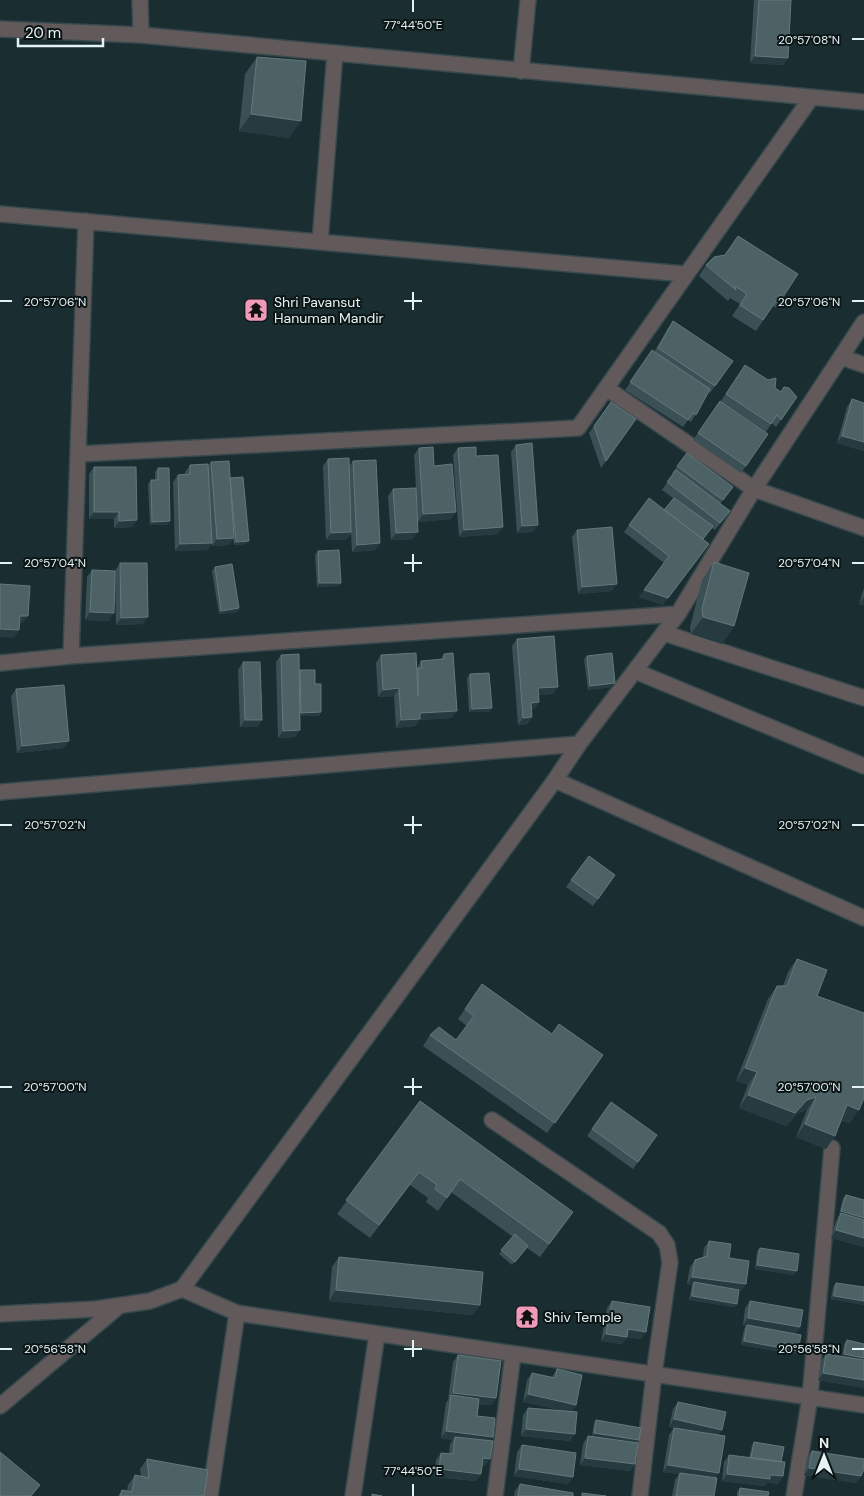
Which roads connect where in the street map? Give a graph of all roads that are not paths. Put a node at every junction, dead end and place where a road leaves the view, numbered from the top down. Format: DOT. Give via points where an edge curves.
graph roads {
  1 [pos="140,0"];
  2 [pos="528,0"];
  3 [pos="0,29"];
  4 [pos="141,35"];
  5 [pos="335,53"];
  6 [pos="521,71"];
  7 [pos="811,98"];
  8 [pos="864,102"];
  9 [pos="0,214"];
  10 [pos="86,221"];
  11 [pos="320,242"];
  12 [pos="685,274"];
  13 [pos="864,322"];
  14 [pos="840,357"];
  15 [pos="864,365"];
  16 [pos="606,388"];
  17 [pos="79,454"];
  18 [pos="754,489"];
  19 [pos="864,528"];
  20 [pos="678,614"];
  21 [pos="664,633"];
  22 [pos="71,656"];
  23 [pos="0,663"];
  24 [pos="635,670"];
  25 [pos="864,698"];
  26 [pos="579,744"];
  27 [pos="864,766"];
  28 [pos="555,780"];
  29 [pos="0,792"];
  30 [pos="864,918"];
  31 [pos="492,1120"];
  32 [pos="832,1148"];
  33 [pos="182,1289"];
  34 [pos="119,1306"];
  35 [pos="238,1313"];
  36 [pos="0,1314"];
  37 [pos="377,1334"];
  38 [pos="513,1354"];
  39 [pos="654,1374"];
  40 [pos="810,1397"];
  41 [pos="864,1405"];
  42 [pos="0,1406"];
  43 [pos="210,1496"];
  44 [pos="352,1496"];
  45 [pos="495,1496"];
  46 [pos="640,1496"];
  47 [pos="794,1496"];
  1 -- 4 [label="street"];
  2 -- 6 [label="street"];
  3 -- 4 [label="street"];
  4 -- 5 [label="street"];
  5 -- 6 [label="street"];
  5 -- 11 [label="street"];
  6 -- 7 [label="street"];
  7 -- 8 [label="street"];
  7 -- 12 [label="street"];
  9 -- 10 [label="street"];
  10 -- 11 [label="street"];
  10 -- 17 [label="street"];
  11 -- 12 [label="street"];
  12 -- 16 [label="street"];
  13 -- 14 [label="street"];
  14 -- 15 [label="street"];
  14 -- 18 [label="street"];
  16 -- 17 [label="street" via="578,428"];
  16 -- 18 [label="street"];
  17 -- 22 [label="street"];
  18 -- 19 [label="street"];
  18 -- 20 [label="street"];
  20 -- 21 [label="street"];
  20 -- 22 [label="street"];
  21 -- 24 [label="street"];
  21 -- 25 [label="street"];
  22 -- 23 [label="street"];
  24 -- 26 [label="street"];
  24 -- 27 [label="street"];
  26 -- 28 [label="street"];
  26 -- 29 [label="street"];
  28 -- 30 [label="street"];
  28 -- 33 [label="street"];
  31 -- 39 [label="street" via="658,1233 666,1245 670,1262"];
  32 -- 40 [label="street"];
  33 -- 34 [label="street" via="150,1301"];
  33 -- 35 [label="street"];
  34 -- 36 [label="street"];
  34 -- 42 [label="street"];
  35 -- 37 [label="street"];
  35 -- 43 [label="street"];
  37 -- 38 [label="street"];
  37 -- 44 [label="street"];
  38 -- 39 [label="street"];
  38 -- 45 [label="street"];
  39 -- 40 [label="street"];
  39 -- 46 [label="street"];
  40 -- 41 [label="street"];
  40 -- 47 [label="street"];
}
